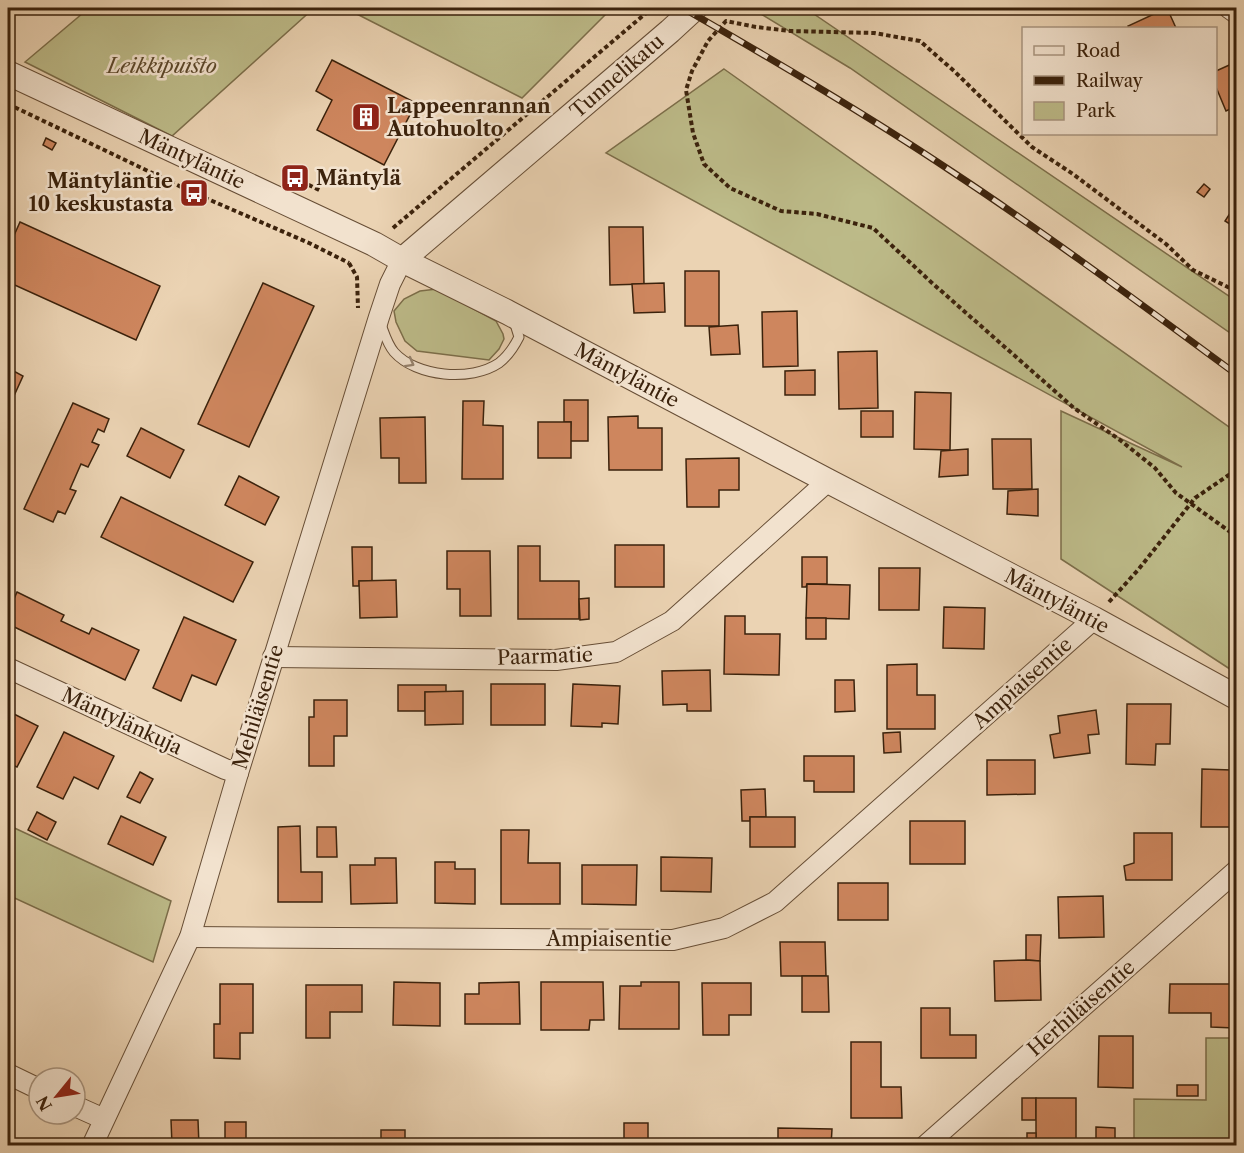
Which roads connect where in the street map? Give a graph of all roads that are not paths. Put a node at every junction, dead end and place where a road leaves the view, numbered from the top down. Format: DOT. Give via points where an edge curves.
graph roads {
  1 [pos="695,8"];
  2 [pos="1229,8"];
  3 [pos="1236,13"];
  4 [pos="8,73"];
  5 [pos="402,260"];
  6 [pos="507,312"];
  7 [pos="379,317"];
  8 [pos="828,482"];
  9 [pos="1094,619"];
  10 [pos="273,657"];
  11 [pos="8,668"];
  12 [pos="1236,697"];
  13 [pos="238,772"];
  14 [pos="1236,871"];
  15 [pos="190,937"];
  16 [pos="8,1074"];
  17 [pos="27,1083"];
  18 [pos="87,1111"];
  19 [pos="104,1119"];
  20 [pos="92,1146"];
  21 [pos="925,1146"];
  1 -- 5 [label="street, Tunnelikatu"];
  2 -- 3 [label="street"];
  4 -- 5 [label="street, Mäntyläntie"];
  5 -- 6 [label="street, Mäntyläntie"];
  5 -- 7 [label="street, Mehiläisentie"];
  7 -- 6 [label="lane, one-way" via="386,339 404,361 447,375 481,371 512,351 519,337"];
  6 -- 8 [label="street, Mäntyläntie"];
  7 -- 10 [label="street, Mehiläisentie"];
  8 -- 9 [label="street, Mäntyläntie"];
  8 -- 10 [label="street, Paarmatie" via="672,621 616,652 556,660"];
  9 -- 12 [label="street, Mäntyläntie"];
  9 -- 15 [label="street, Ampiaisentie" via="775,902 724,928 673,940"];
  10 -- 13 [label="street, Mehiläisentie"];
  11 -- 13 [label="street, Mäntylänkuja"];
  13 -- 15 [label="street, Mehiläisentie"];
  14 -- 21 [label="street, Herhiläisentie"];
  15 -- 19 [label="street, Mehiläisentie"];
  16 -- 17 [label="street"];
  18 -- 19 [label="street"];
  19 -- 20 [label="street, Mehiläisentie"];
}
